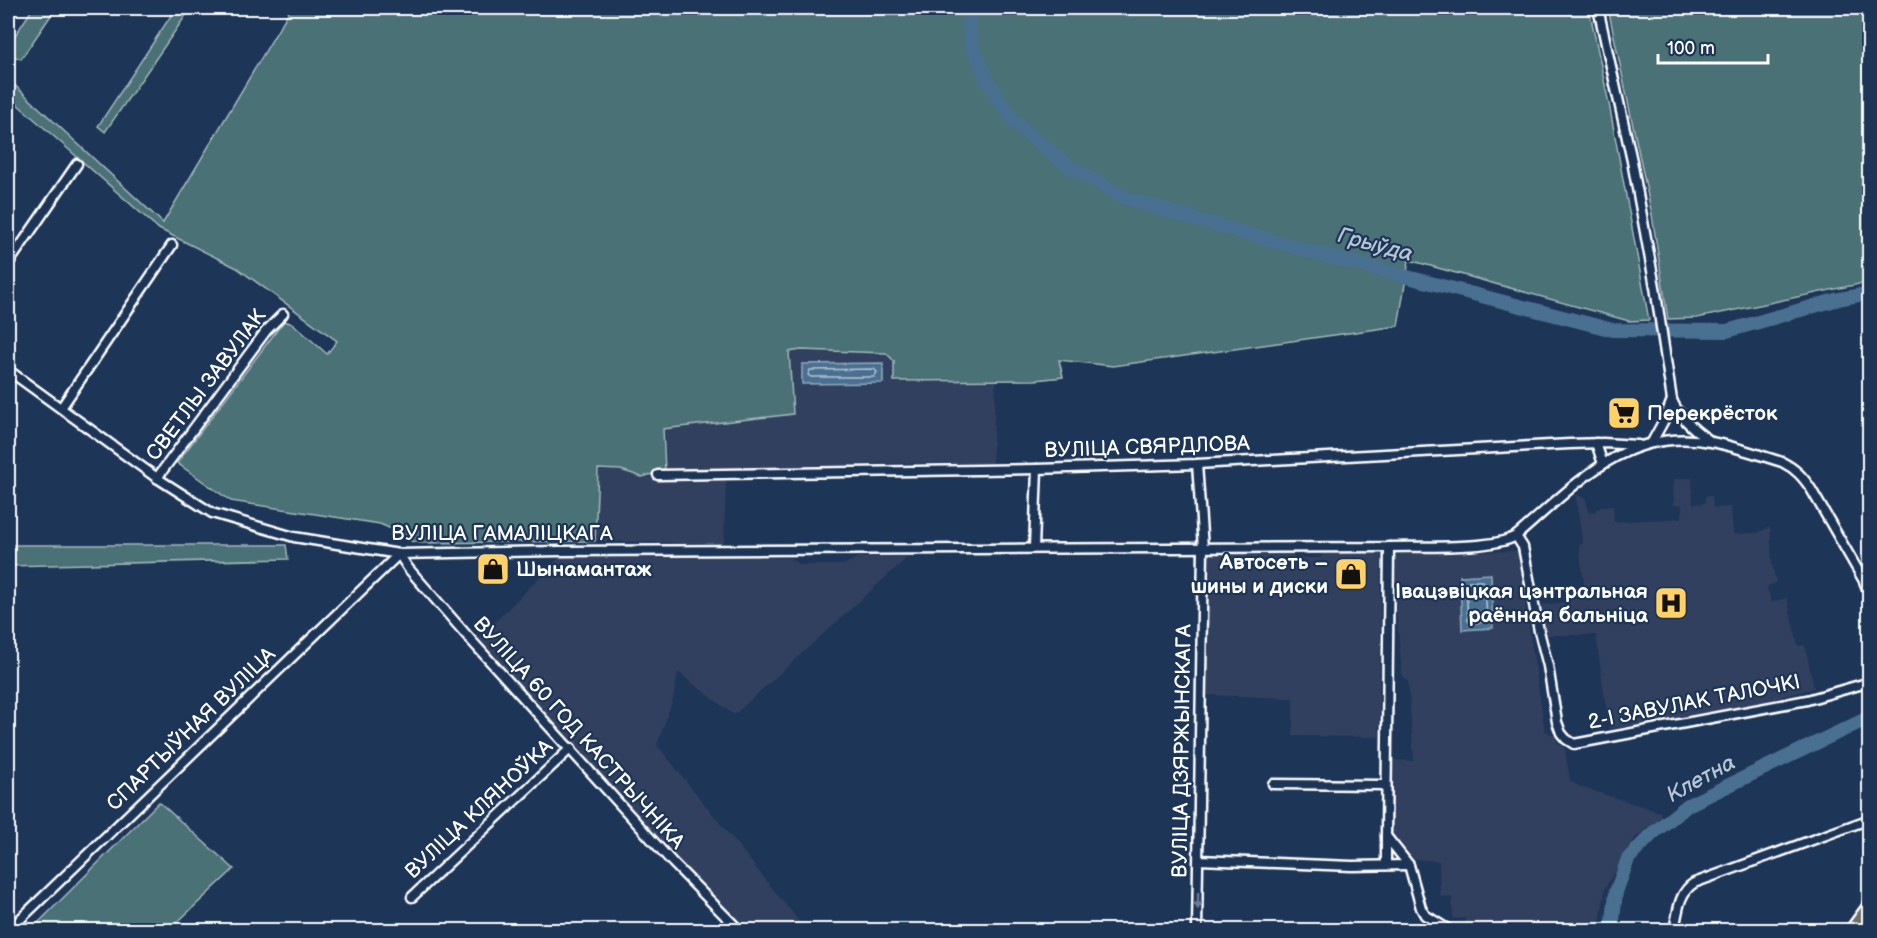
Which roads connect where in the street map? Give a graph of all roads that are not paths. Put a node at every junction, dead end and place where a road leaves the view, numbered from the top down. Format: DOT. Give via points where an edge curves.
graph roads {
  1 [pos="1598,8"];
  2 [pos="78,164"];
  3 [pos="172,245"];
  4 [pos="8,264"];
  5 [pos="283,314"];
  6 [pos="8,370"];
  7 [pos="1672,400"];
  8 [pos="61,408"];
  9 [pos="1652,442"];
  10 [pos="1711,442"];
  11 [pos="1596,443"];
  12 [pos="1638,445"];
  13 [pos="1197,464"];
  14 [pos="1603,464"];
  15 [pos="1037,469"];
  16 [pos="658,475"];
  17 [pos="157,478"];
  18 [pos="1516,536"];
  19 [pos="1389,547"];
  20 [pos="1034,548"];
  21 [pos="1203,548"];
  22 [pos="759,550"];
  23 [pos="399,554"];
  24 [pos="1866,580"];
  25 [pos="1869,596"];
  26 [pos="1869,682"];
  27 [pos="571,748"];
  28 [pos="1273,784"];
  29 [pos="1385,785"];
  30 [pos="1869,819"];
  31 [pos="1386,836"];
  32 [pos="1198,860"];
  33 [pos="1386,865"];
  34 [pos="1409,865"];
  35 [pos="412,897"];
  36 [pos="1869,904"];
  37 [pos="9,930"];
  38 [pos="739,930"];
  39 [pos="1197,930"];
  40 [pos="1449,930"];
  41 [pos="1674,930"];
  42 [pos="1851,930"];
  1 -- 7 [label="street" via="1632,161"];
  2 -- 4 [label="street"];
  3 -- 8 [label="street"];
  5 -- 17 [label="street, СВЕТЛЫ ЗАВУЛАК" via="266,331"];
  6 -- 8 [label="street, ВУЛІЦА ГАМАЛІЦКАГА"];
  7 -- 9 [label="street"];
  7 -- 10 [label="street" via="1685,420"];
  8 -- 17 [label="street, ВУЛІЦА ГАМАЛІЦКАГА"];
  9 -- 10 [label="street, ВУЛІЦА СВЯРДЛОВА" via="1677,438"];
  9 -- 12 [label="street, ВУЛІЦА СВЯРДЛОВА"];
  10 -- 24 [label="street, ВУЛІЦА СВЯРДЛОВА" via="1793,467 1811,489"];
  11 -- 12 [label="street, ВУЛІЦА СВЯРДЛОВА"];
  11 -- 13 [label="street, ВУЛІЦА СВЯРДЛОВА"];
  11 -- 14 [label="street"];
  12 -- 14 [label="street, ВУЛІЦА СВЯРДЛОВА"];
  13 -- 15 [label="street, ВУЛІЦА СВЯРДЛОВА"];
  13 -- 21 [label="street, ВУЛІЦА ДЗЯРЖЫНСКАГА"];
  14 -- 18 [label="street, ВУЛІЦА СВЯРДЛОВА"];
  15 -- 16 [label="street, ВУЛІЦА СВЯРДЛОВА"];
  15 -- 20 [label="street"];
  17 -- 23 [label="street, ВУЛІЦА ГАМАЛІЦКАГА" via="212,513 294,537"];
  18 -- 19 [label="street, ВУЛІЦА СВЯРДЛОВА" via="1488,544"];
  18 -- 26 [label="street, 2-І ЗАВУЛАК ТАЛОЧКІ" via="1526,560 1557,722 1561,733 1574,744 1807,700"];
  19 -- 21 [label="street, ВУЛІЦА СВЯРДЛОВА"];
  19 -- 29 [label="street"];
  20 -- 21 [label="street, ВУЛІЦА СВЯРДЛОВА"];
  20 -- 22 [label="street, ВУЛІЦА СВЯРДЛОВА"];
  21 -- 32 [label="street, ВУЛІЦА ДЗЯРЖЫНСКАГА"];
  22 -- 23 [label="street, ВУЛІЦА ГАМАЛІЦКАГА"];
  23 -- 27 [label="street, ВУЛІЦА 60 ГОД КАСТРЫЧНІКА" via="470,639"];
  23 -- 37 [label="street, СПАРТЫЎНАЯ ВУЛІЦА"];
  24 -- 25 [label="street, ВУЛІЦА СВЯРДЛОВА"];
  27 -- 35 [label="street, ВУЛІЦА КЛЯНОЎКА"];
  27 -- 38 [label="street, ВУЛІЦА 60 ГОД КАСТРЫЧНІКА" via="673,863"];
  28 -- 29 [label="street"];
  29 -- 31 [label="street"];
  30 -- 41 [label="street" via="1694,883 1685,889"];
  31 -- 33 [label="street"];
  31 -- 34 [label="street"];
  32 -- 33 [label="street"];
  32 -- 39 [label="street, ВУЛІЦА ДЗЯРЖЫНСКАГА, one-way"];
  33 -- 34 [label="street"];
  34 -- 40 [label="street" via="1425,915"];
  36 -- 42 [label="main road"];
}
